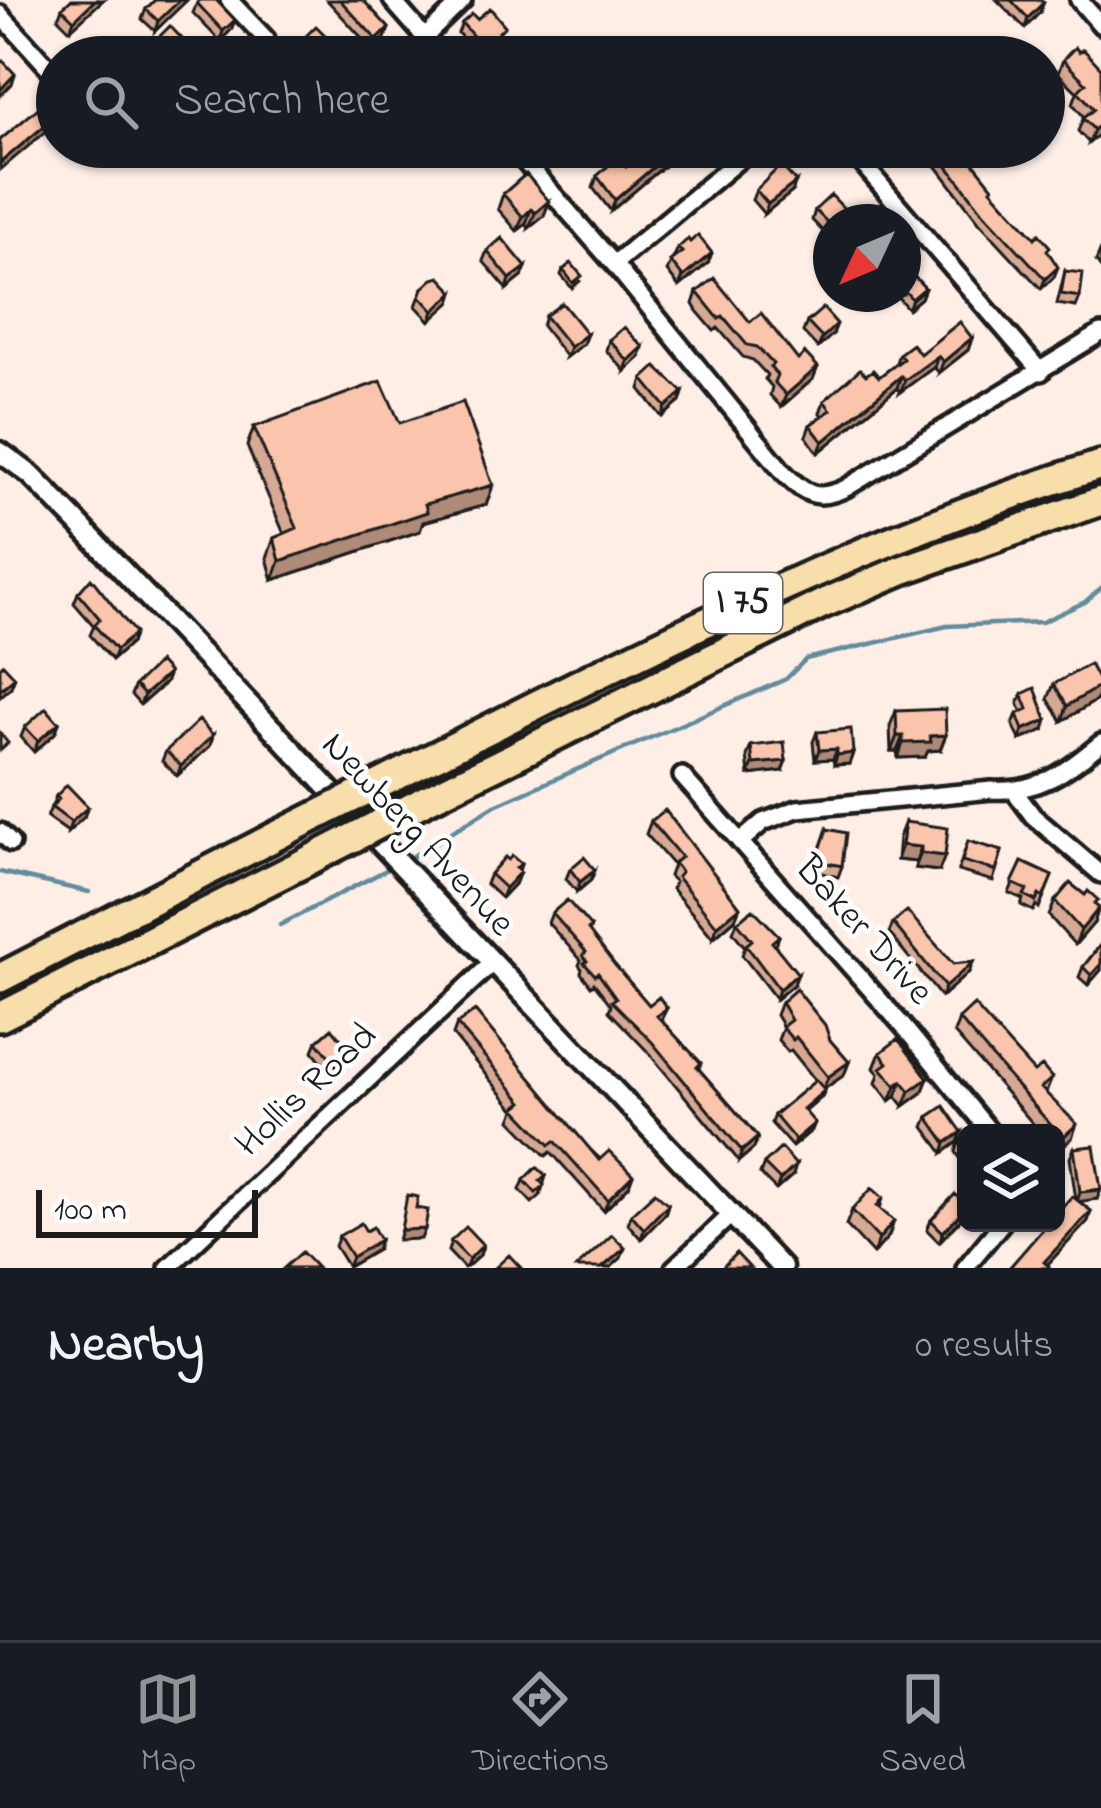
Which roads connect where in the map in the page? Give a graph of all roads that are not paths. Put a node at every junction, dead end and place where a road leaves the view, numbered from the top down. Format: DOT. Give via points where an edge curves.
graph roads {
  1 [pos="229,0"];
  2 [pos="392,0"];
  3 [pos="464,0"];
  4 [pos="1078,0"];
  5 [pos="0,14"];
  6 [pos="1101,25"];
  7 [pos="263,36"];
  8 [pos="424,36"];
  9 [pos="426,36"];
  10 [pos="36,54"];
  11 [pos="530,168"];
  12 [pos="729,168"];
  13 [pos="866,168"];
  14 [pos="614,264"];
  15 [pos="1101,333"];
  16 [pos="1041,372"];
  17 [pos="0,452"];
  18 [pos="1101,465"];
  19 [pos="1101,501"];
  20 [pos="1101,743"];
  21 [pos="682,776"];
  22 [pos="1015,792"];
  23 [pos="740,842"];
  24 [pos="1101,874"];
  25 [pos="492,963"];
  26 [pos="0,978"];
  27 [pos="0,1017"];
  28 [pos="984,1124"];
  29 [pos="732,1214"];
  30 [pos="994,1232"];
  31 [pos="168,1268"];
  32 [pos="674,1268"];
  33 [pos="782,1268"];
  34 [pos="964,1268"];
  1 -- 7 [label="street"];
  2 -- 8 [label="street"];
  3 -- 9 [label="street"];
  4 -- 6 [label="street"];
  5 -- 10 [label="street"];
  11 -- 14 [label="street"];
  12 -- 14 [label="street"];
  13 -- 16 [label="street"];
  14 -- 16 [label="street" via="811,496 846,488"];
  15 -- 16 [label="street"];
  17 -- 25 [label="street, Newberg Avenue" via="31,475"];
  18 -- 26 [label="highway, I 75, bridge" via="943,517 687,629"];
  19 -- 27 [label="highway, I 75, bridge" via="822,604"];
  20 -- 22 [label="street" via="1048,784"];
  21 -- 23 [label="street, Baker Drive"];
  22 -- 23 [label="street" via="797,809"];
  22 -- 24 [label="street"];
  23 -- 28 [label="street, Baker Drive"];
  25 -- 29 [label="street, Newberg Avenue"];
  25 -- 31 [label="street, Hollis Road"];
  29 -- 32 [label="street"];
  29 -- 33 [label="street, Newberg Avenue"];
  30 -- 34 [label="street"];
}
